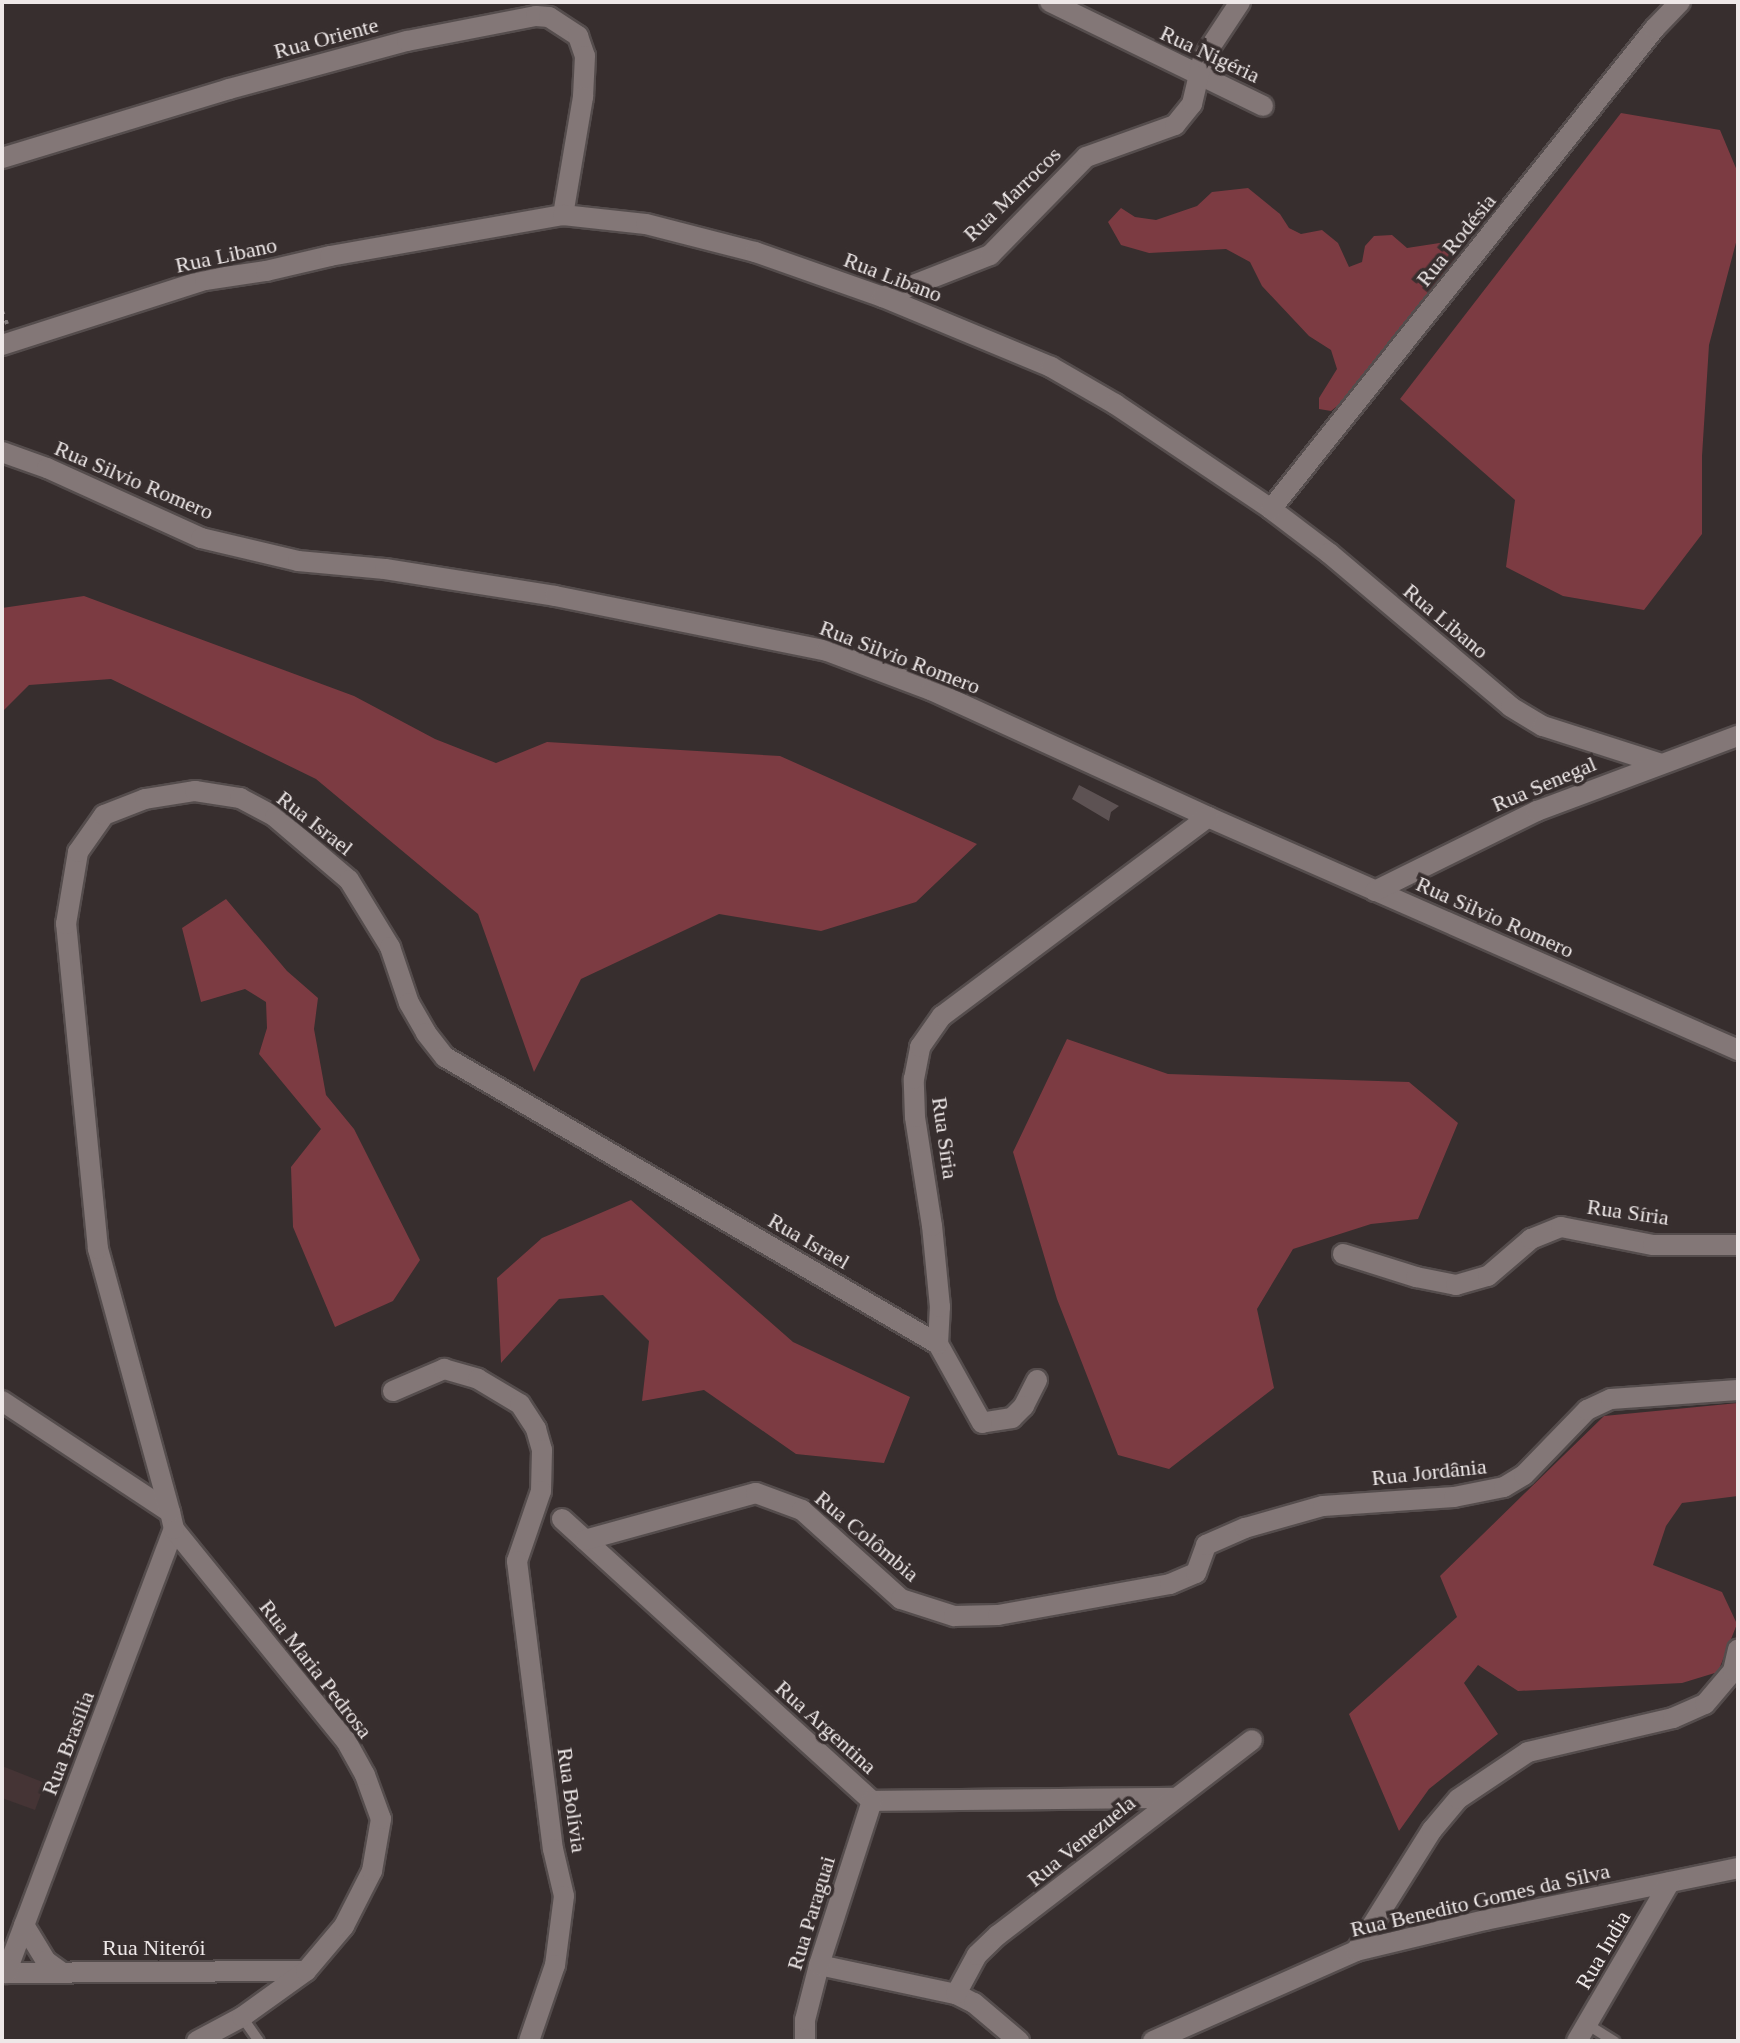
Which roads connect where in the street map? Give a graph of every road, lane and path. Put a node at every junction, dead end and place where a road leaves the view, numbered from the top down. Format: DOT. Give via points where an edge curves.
graph roads {
  1 [pos="1050,2"];
  2 [pos="1240,2"];
  3 [pos="1680,2"];
  4 [pos="1197,75"];
  5 [pos="1263,106"];
  6 [pos="2,158"];
  7 [pos="563,215"];
  8 [pos="883,297"];
  9 [pos="2,345"];
  10 [pos="2,452"];
  11 [pos="1271,509"];
  12 [pos="1738,736"];
  13 [pos="1658,763"];
  14 [pos="1208,817"];
  15 [pos="1375,891"];
  16 [pos="1738,1050"];
  17 [pos="1738,1245"];
  18 [pos="1343,1254"];
  19 [pos="938,1344"];
  20 [pos="1037,1380"];
  21 [pos="1738,1390"];
  22 [pos="393,1391"];
  23 [pos="2,1401"];
  24 [pos="11,1413"];
  25 [pos="562,1519"];
  26 [pos="172,1521"];
  27 [pos="585,1540"];
  28 [pos="1170,1584"];
  29 [pos="1738,1650"];
  30 [pos="1252,1740"];
  31 [pos="1172,1798"];
  32 [pos="872,1801"];
  33 [pos="1738,1868"];
  34 [pos="1670,1882"];
  35 [pos="24,1925"];
  36 [pos="1356,1951"];
  37 [pos="819,1965"];
  38 [pos="306,1971"];
  39 [pos="61,1972"];
  40 [pos="4,1973"];
  41 [pos="956,1994"];
  42 [pos="242,2017"];
  43 [pos="1582,2033"];
  44 [pos="197,2041"];
  45 [pos="259,2041"];
  46 [pos="529,2041"];
  47 [pos="805,2041"];
  48 [pos="1019,2041"];
  49 [pos="1153,2041"];
  50 [pos="1614,2041"];
  1 -- 4 [label="street, Rua Nigéria"];
  2 -- 4 [label="street, Rua Marrocos"];
  3 -- 11 [label="street, Rua Rodésia"];
  4 -- 5 [label="street, Rua Nigéria"];
  4 -- 8 [label="street, Rua Marrocos" via="1192,104 1175,125 1086,157 990,255"];
  6 -- 7 [label="street, Rua Oriente" via="392,45 549,17 578,36 585,56"];
  7 -- 8 [label="street, Rua Libano" via="646,224 728,245"];
  7 -- 9 [label="street, Rua Libano" via="205,280"];
  8 -- 11 [label="street, Rua Libano" via="1051,367"];
  10 -- 14 [label="street, Rua Silvio Romero" via="201,538 298,561 555,596 827,651 931,690"];
  11 -- 13 [label="street, Rua Libano" via="1511,707 1543,726"];
  12 -- 13 [label="street, Rua Senegal"];
  13 -- 15 [label="street, Rua Senegal" via="1537,811"];
  14 -- 15 [label="street, Rua Silvio Romero"];
  14 -- 19 [label="street, Rua Síria" via="942,1016 920,1047 915,1117 940,1307"];
  15 -- 16 [label="street, Rua Silvio Romero"];
  17 -- 18 [label="street, Rua Síria" via="1653,1245 1561,1227 1531,1239 1488,1276 1456,1285"];
  19 -- 20 [label="street" via="982,1423 1012,1418"];
  19 -- 26 [label="street, Rua Israel" via="445,1057 409,1003 390,947 349,880 275,817 240,798 195,791 145,799 104,815 78,852 66,924 98,1249"];
  21 -- 28 [label="street, Rua Jordânia" via="1611,1399 1587,1410 1524,1475 1504,1487 1454,1497 1323,1506 1245,1528 1206,1545 1196,1573"];
  22 -- 46 [label="street, Rua Bolívia" via="444,1369 497,1387 520,1404 536,1429 544,1472 517,1561 553,1849 564,1896 555,1965"];
  23 -- 24 [label="street, Rua Maria Pedrosa"];
  24 -- 26 [label="street, Rua Maria Pedrosa"];
  25 -- 27 [label="street, Rua Argentina"];
  26 -- 35 [label="street, Rua Brasília"];
  26 -- 38 [label="street, Rua Maria Pedrosa" via="346,1741 375,1798 381,1819 372,1871 344,1926"];
  27 -- 28 [label="street, Rua Colômbia" via="756,1493 802,1510 901,1599 954,1616 998,1615"];
  27 -- 32 [label="street, Rua Argentina"];
  29 -- 36 [label="street" via="1733,1671 1705,1704 1659,1722 1528,1752 1458,1799 1432,1830"];
  30 -- 31 [label="street, Rua Venezuela"];
  31 -- 32 [label="street, Rua Argentina"];
  31 -- 41 [label="street, Rua Venezuela" via="998,1935 977,1955"];
  32 -- 37 [label="street, Rua Paraguai"];
  33 -- 34 [label="street, Rua Benedito Gomes da Silva"];
  34 -- 36 [label="street, Rua Benedito Gomes da Silva"];
  34 -- 43 [label="street, Rua India"];
  35 -- 39 [label="street" via="46,1961"];
  35 -- 40 [label="street, Rua Brasília"];
  36 -- 49 [label="street, Rua Benedito Gomes da Silva"];
  37 -- 41 [label="street"];
  37 -- 47 [label="street, Rua Paraguai"];
  38 -- 39 [label="street, Rua Niterói"];
  38 -- 42 [label="street, Rua Maria Pedrosa"];
  39 -- 40 [label="street, Rua Niterói"];
  41 -- 48 [label="street"];
  42 -- 44 [label="street, Rua Maria Pedrosa"];
  42 -- 45 [label="lane"];
  43 -- 50 [label="lane"];
}
